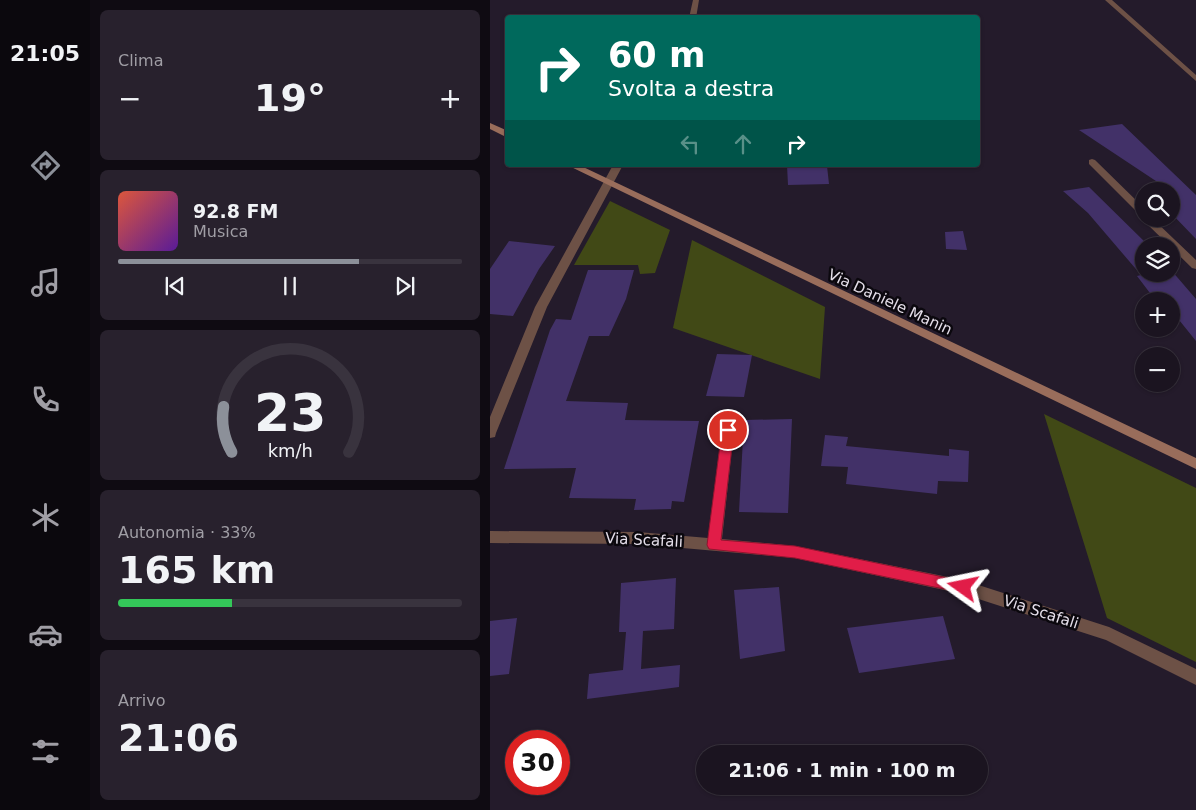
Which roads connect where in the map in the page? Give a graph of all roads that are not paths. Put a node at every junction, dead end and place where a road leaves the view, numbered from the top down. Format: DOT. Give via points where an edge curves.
graph roads {
  1 [pos="696,0"];
  2 [pos="1108,0"];
  3 [pos="693,15"];
  4 [pos="1196,78"];
  5 [pos="490,126"];
  6 [pos="505,134"];
  7 [pos="1092,162"];
  8 [pos="576,167"];
  9 [pos="617,167"];
  10 [pos="609,183"];
  11 [pos="1135,205"];
  12 [pos="1156,227"];
  13 [pos="1196,266"];
  14 [pos="728,430"];
  15 [pos="490,433"];
  16 [pos="1196,464"];
  17 [pos="490,537"];
  18 [pos="714,545"];
  19 [pos="1196,677"];
  1 -- 3 [label="street"];
  2 -- 4 [label="street"];
  5 -- 6 [label="main road"];
  7 -- 11 [label="street"];
  8 -- 10 [label="main road, Via Daniele Manin"];
  9 -- 10 [label="street"];
  10 -- 15 [label="street" via="541,307"];
  10 -- 16 [label="main road, Via Daniele Manin"];
  12 -- 13 [label="street"];
  14 -- 18 [label="street"];
  17 -- 18 [label="street, Via Scafali" via="638,538"];
  18 -- 19 [label="street, Via Scafali" via="795,552 963,587 1109,634"];
}
